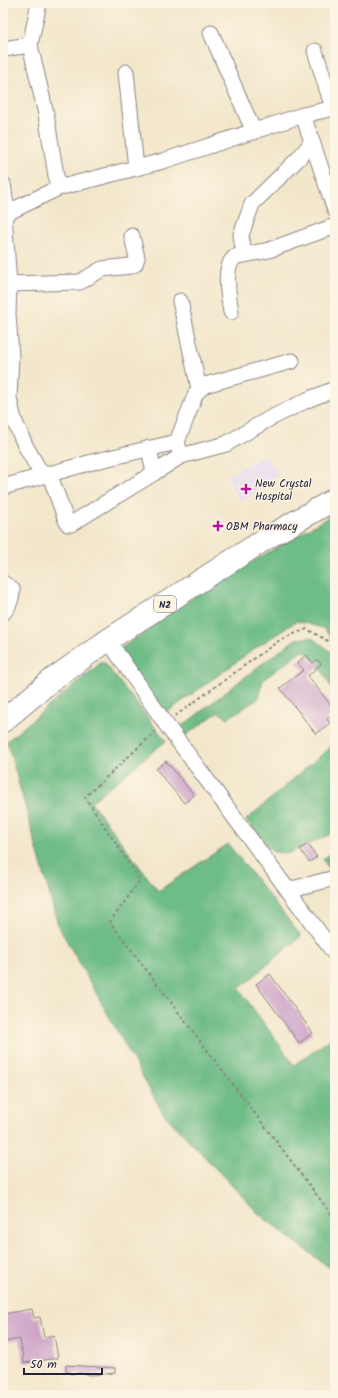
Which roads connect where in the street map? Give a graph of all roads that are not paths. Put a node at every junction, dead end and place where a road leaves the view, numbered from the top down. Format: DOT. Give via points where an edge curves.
graph roads {
  1 [pos="39,3"];
  2 [pos="211,33"];
  3 [pos="30,45"];
  4 [pos="3,49"];
  5 [pos="315,51"];
  6 [pos="126,72"];
  7 [pos="334,108"];
  8 [pos="303,116"];
  9 [pos="254,132"];
  10 [pos="312,142"];
  11 [pos="136,168"];
  12 [pos="3,184"];
  13 [pos="58,188"];
  14 [pos="335,210"];
  15 [pos="4,214"];
  16 [pos="335,226"];
  17 [pos="132,236"];
  18 [pos="244,255"];
  19 [pos="9,284"];
  20 [pos="180,301"];
  21 [pos="231,312"];
  22 [pos="292,361"];
  23 [pos="199,388"];
  24 [pos="335,388"];
  25 [pos="177,442"];
  26 [pos="149,448"];
  27 [pos="181,456"];
  28 [pos="154,473"];
  29 [pos="45,474"];
  30 [pos="3,487"];
  31 [pos="335,499"];
  32 [pos="3,583"];
  33 [pos="3,613"];
  34 [pos="108,640"];
  35 [pos="3,721"];
  36 [pos="335,878"];
  37 [pos="288,890"];
  38 [pos="335,954"];
  1 -- 3 [label="street"];
  2 -- 9 [label="street"];
  3 -- 4 [label="street"];
  3 -- 13 [label="street" via="46,114"];
  5 -- 7 [label="street"];
  6 -- 11 [label="street"];
  7 -- 8 [label="street"];
  8 -- 9 [label="street"];
  8 -- 10 [label="street"];
  9 -- 11 [label="street"];
  10 -- 14 [label="street"];
  10 -- 18 [label="street" via="252,204 241,235"];
  11 -- 13 [label="street"];
  12 -- 15 [label="street"];
  13 -- 15 [label="street"];
  15 -- 19 [label="street"];
  16 -- 18 [label="street" via="276,248"];
  17 -- 19 [label="street" via="136,258 135,264 131,266 102,269 80,282"];
  18 -- 21 [label="street" via="235,257 227,275"];
  19 -- 29 [label="street" via="9,398 14,420 25,445"];
  20 -- 23 [label="street"];
  22 -- 23 [label="street"];
  23 -- 25 [label="street"];
  24 -- 27 [label="street" via="273,417 226,444"];
  25 -- 26 [label="street"];
  25 -- 27 [label="street"];
  26 -- 28 [label="street"];
  26 -- 29 [label="street"];
  27 -- 28 [label="street"];
  28 -- 29 [label="street" via="71,524 68,524"];
  29 -- 30 [label="street"];
  31 -- 34 [label="highway, N2" via="267,538"];
  32 -- 33 [label="street" via="12,589"];
  34 -- 35 [label="highway, N2" via="53,679"];
  34 -- 37 [label="street" via="164,723"];
  36 -- 37 [label="street"];
  37 -- 38 [label="street"];
}
